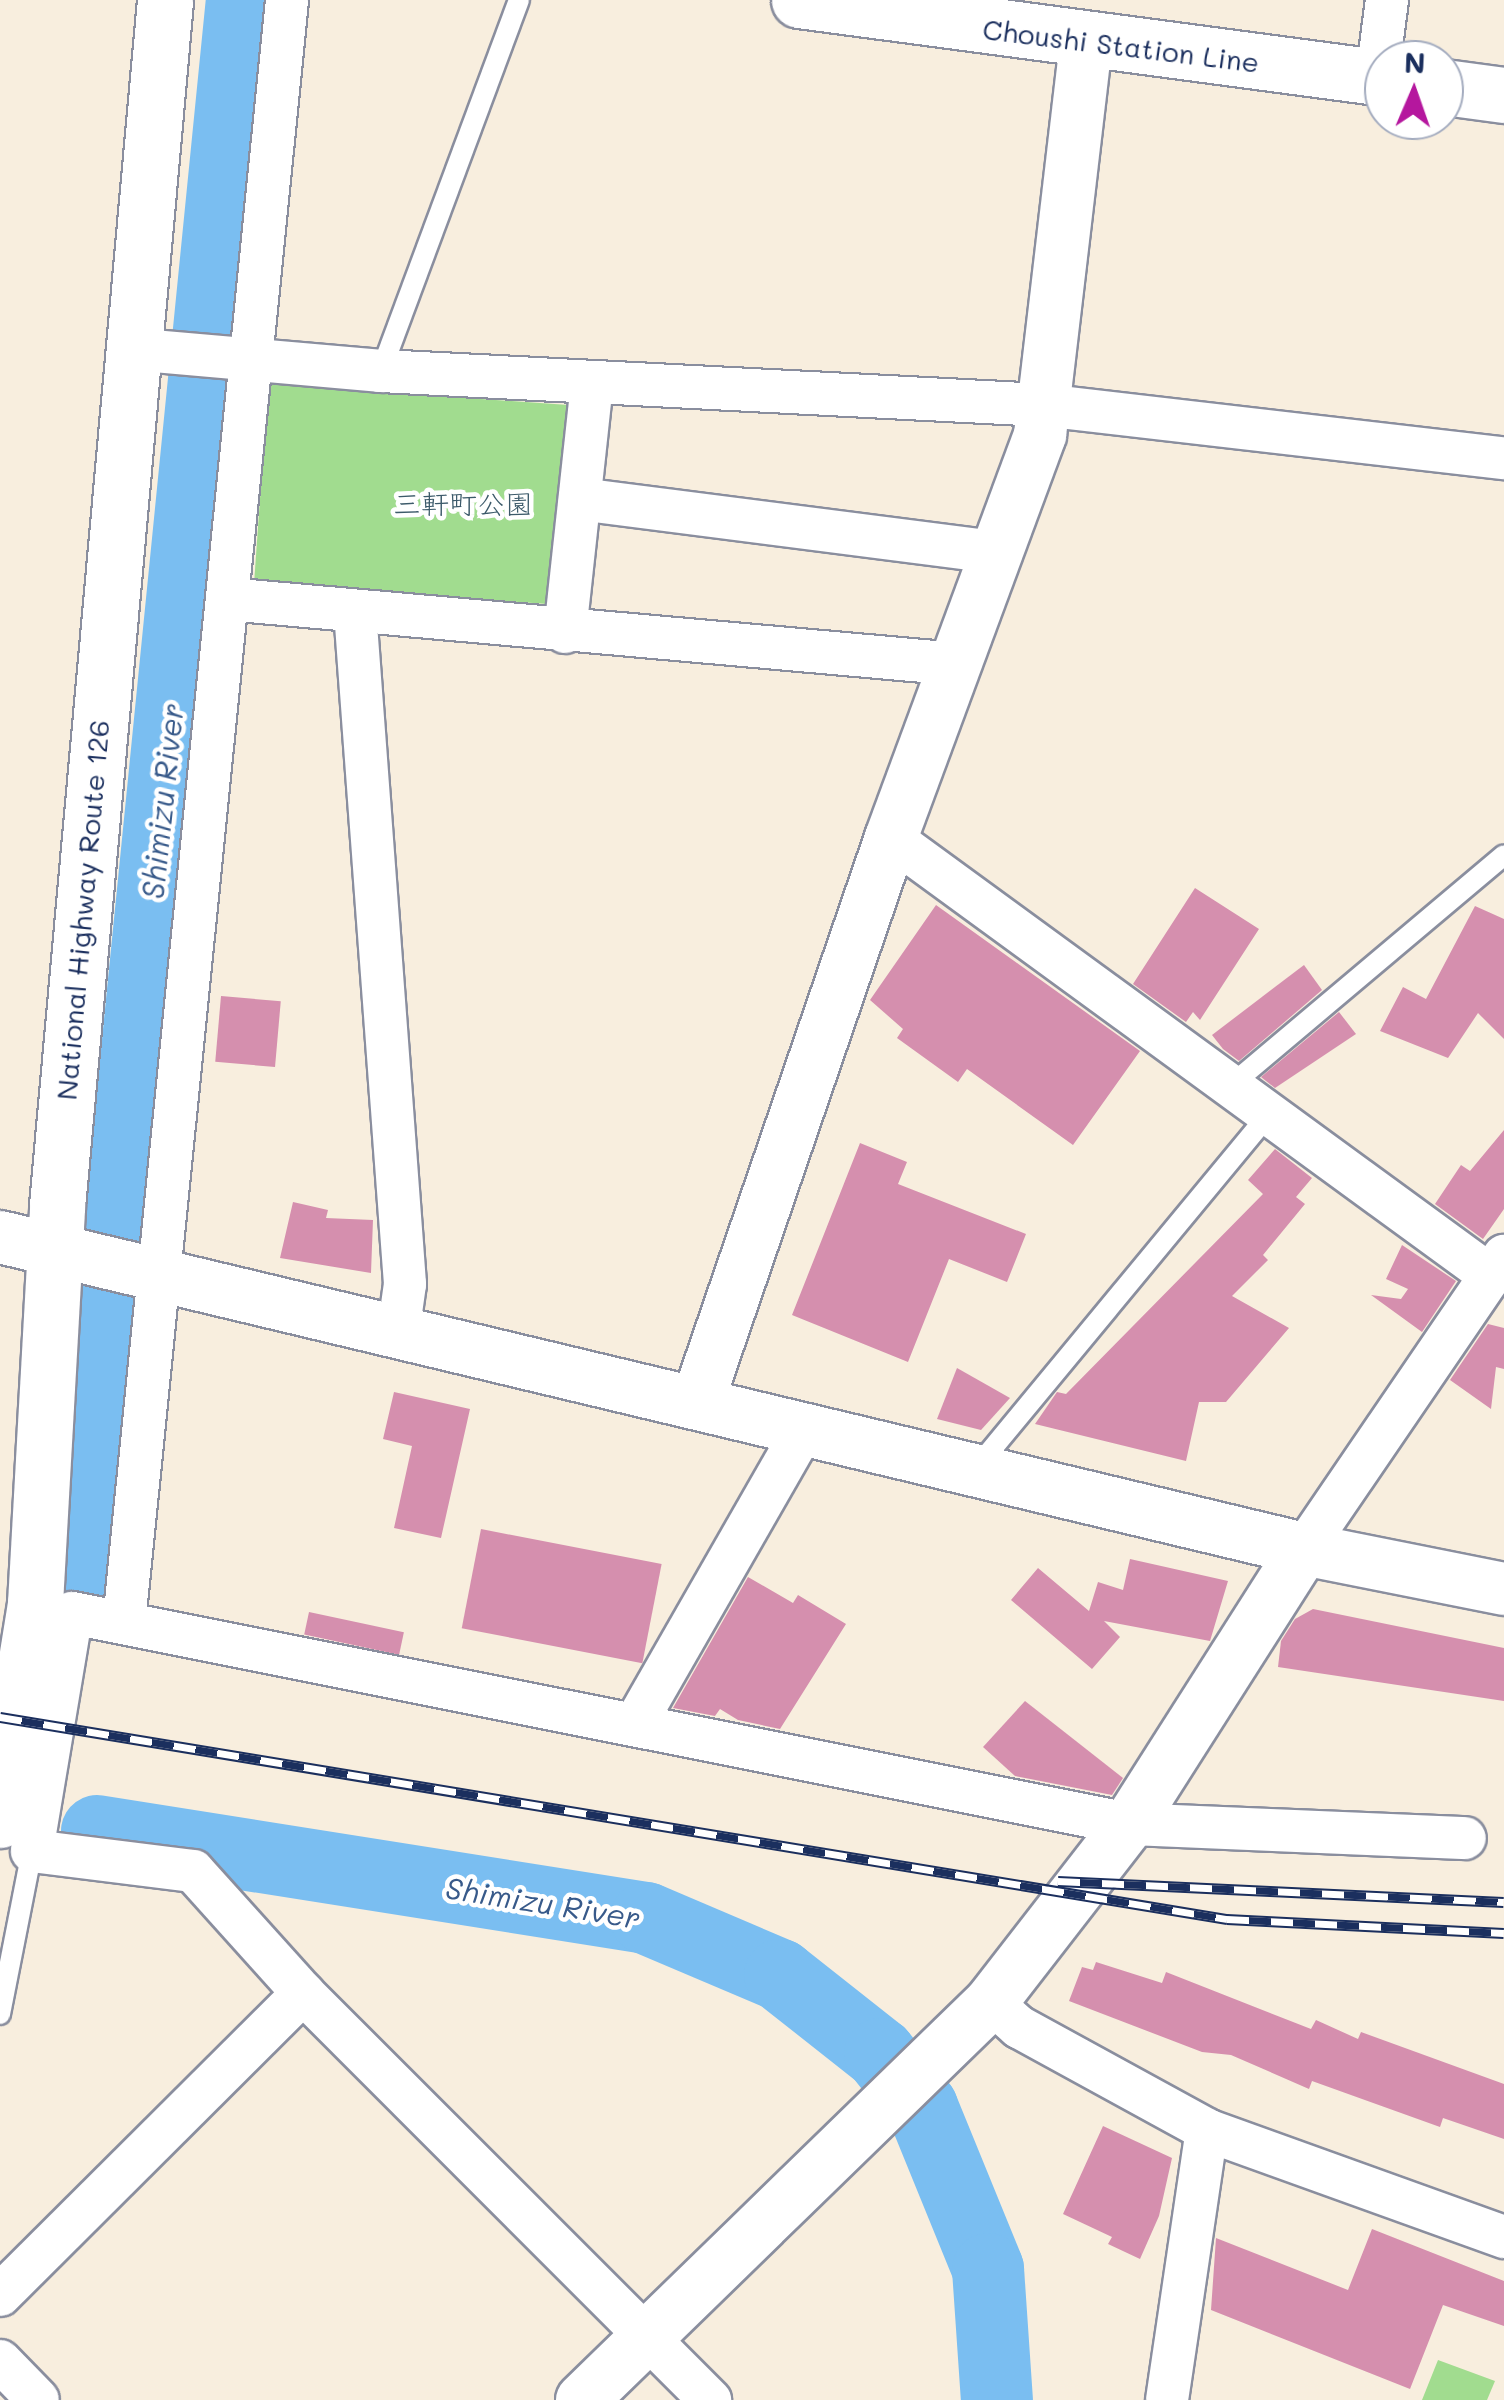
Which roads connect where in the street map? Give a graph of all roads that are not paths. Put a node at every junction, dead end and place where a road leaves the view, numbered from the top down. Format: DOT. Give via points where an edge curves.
graph roads {
  1 [pos="165,0"];
  2 [pos="287,0"];
  3 [pos="519,0"];
  4 [pos="798,0"];
  5 [pos="1387,0"];
  6 [pos="1384,40"];
  7 [pos="1086,43"];
  8 [pos="1364,76"];
  9 [pos="1464,90"];
  10 [pos="1504,95"];
  11 [pos="151,352"];
  12 [pos="252,362"];
  13 [pos="381,371"];
  14 [pos="592,383"];
  15 [pos="1043,405"];
  16 [pos="1504,458"];
  17 [pos="580,500"];
  18 [pos="996,552"];
  19 [pos="227,599"];
  20 [pos="356,612"];
  21 [pos="565,632"];
  22 [pos="956,664"];
  23 [pos="891,838"];
  24 [pos="1504,856"];
  25 [pos="1230,1086"];
  26 [pos="1266,1118"];
  27 [pos="0,1237"];
  28 [pos="54,1251"];
  29 [pos="1497,1266"];
  30 [pos="161,1274"];
  31 [pos="398,1334"];
  32 [pos="697,1402"];
  33 [pos="806,1426"];
  34 [pos="976,1468"];
  35 [pos="1304,1549"];
  36 [pos="1504,1588"];
  37 [pos="124,1622"];
  38 [pos="635,1724"];
  39 [pos="1130,1824"];
  40 [pos="16,1835"];
  41 [pos="1465,1838"];
  42 [pos="304,1993"];
  43 [pos="991,2002"];
  44 [pos="0,2014"];
  45 [pos="1207,2130"];
  46 [pos="1504,2236"];
  47 [pos="0,2296"];
  48 [pos="650,2336"];
  49 [pos="0,2361"];
  50 [pos="1169,2399"];
  51 [pos="38,2400"];
  52 [pos="582,2400"];
  53 [pos="710,2400"];
  1 -- 11 [label="main road, National Highway Route 126"];
  2 -- 12 [label="street"];
  3 -- 13 [label="lane"];
  4 -- 7 [label="main road, Choushi Station Line"];
  5 -- 6 [label="street"];
  7 -- 8 [label="main road, Choushi Station Line"];
  7 -- 15 [label="street"];
  9 -- 10 [label="main road"];
  11 -- 12 [label="street"];
  11 -- 28 [label="main road, National Highway Route 126"];
  12 -- 13 [label="street"];
  12 -- 19 [label="street"];
  13 -- 14 [label="street"];
  14 -- 15 [label="street"];
  14 -- 17 [label="street"];
  15 -- 16 [label="street"];
  15 -- 18 [label="street" via="1040,434"];
  17 -- 18 [label="street"];
  17 -- 21 [label="street"];
  18 -- 22 [label="street"];
  19 -- 20 [label="street"];
  19 -- 30 [label="street"];
  20 -- 21 [label="street"];
  20 -- 31 [label="street" via="405,1284"];
  21 -- 22 [label="street"];
  22 -- 23 [label="street"];
  23 -- 25 [label="street"];
  23 -- 32 [label="street"];
  24 -- 25 [label="lane"];
  25 -- 26 [label="street"];
  26 -- 29 [label="street"];
  26 -- 34 [label="lane"];
  27 -- 28 [label="street"];
  28 -- 30 [label="street"];
  28 -- 40 [label="main road, National Highway Route 126"];
  29 -- 35 [label="street"];
  30 -- 31 [label="street"];
  30 -- 37 [label="street"];
  31 -- 32 [label="street"];
  32 -- 33 [label="street"];
  33 -- 34 [label="street"];
  33 -- 38 [label="street"];
  34 -- 35 [label="street"];
  35 -- 36 [label="street"];
  35 -- 39 [label="street"];
  37 -- 38 [label="street"];
  37 -- 40 [label="street" via="72,1613"];
  38 -- 39 [label="street"];
  39 -- 41 [label="street"];
  39 -- 43 [label="street"];
  40 -- 42 [label="street" via="192,1870"];
  40 -- 44 [label="lane"];
  42 -- 47 [label="street"];
  42 -- 48 [label="street"];
  43 -- 45 [label="street" via="1019,2027"];
  43 -- 48 [label="street"];
  45 -- 46 [label="street"];
  45 -- 50 [label="street"];
  48 -- 52 [label="street"];
  48 -- 53 [label="street"];
  49 -- 51 [label="street"];
}
